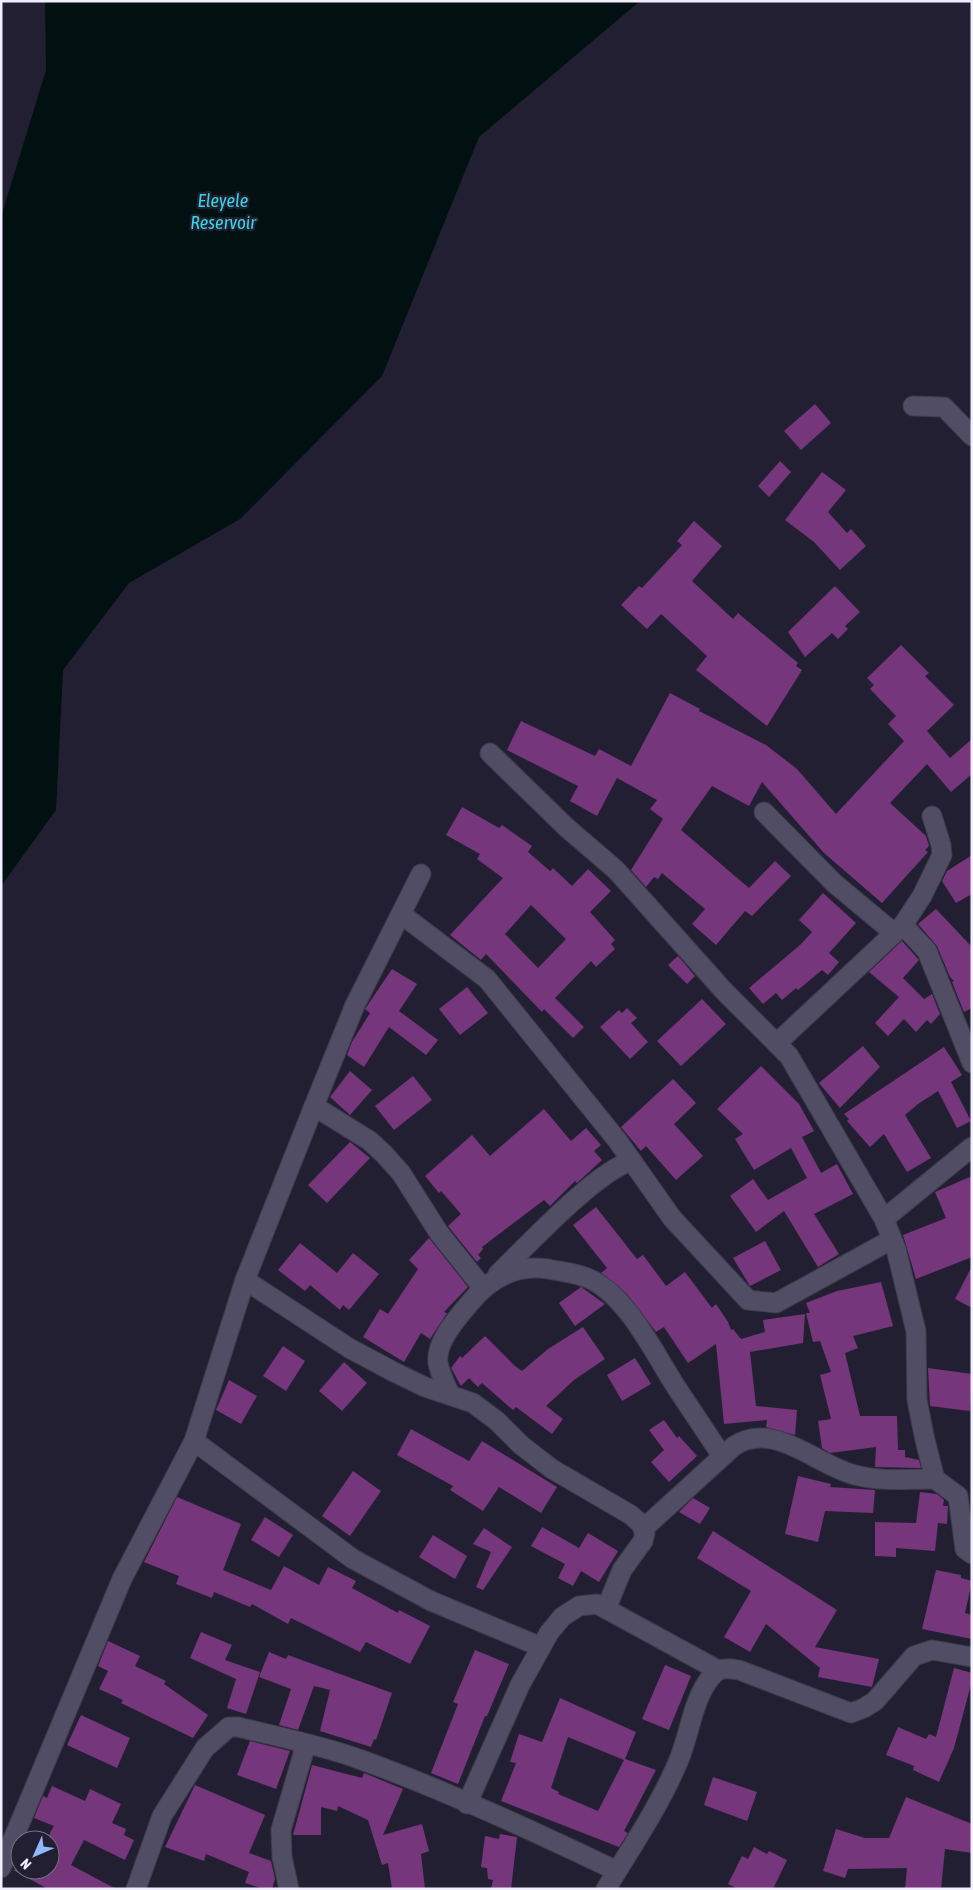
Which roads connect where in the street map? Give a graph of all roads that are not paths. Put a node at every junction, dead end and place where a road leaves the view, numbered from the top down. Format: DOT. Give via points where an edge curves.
graph roads {
  1 [pos="913,406"];
  2 [pos="972,436"];
  3 [pos="490,754"];
  4 [pos="764,812"];
  5 [pos="932,816"];
  6 [pos="421,874"];
  7 [pos="401,914"];
  8 [pos="898,929"];
  9 [pos="778,1042"];
  10 [pos="972,1063"];
  11 [pos="314,1106"];
  12 [pos="972,1147"];
  13 [pos="632,1161"];
  14 [pos="884,1220"];
  15 [pos="891,1240"];
  16 [pos="245,1280"];
  17 [pos="489,1283"];
  18 [pos="450,1395"];
  19 [pos="194,1441"];
  20 [pos="722,1456"];
  21 [pos="935,1479"];
  22 [pos="643,1529"];
  23 [pos="972,1554"];
  24 [pos="606,1609"];
  25 [pos="541,1647"];
  26 [pos="972,1657"];
  27 [pos="718,1670"];
  28 [pos="306,1744"];
  29 [pos="468,1804"];
  30 [pos="1,1868"];
  31 [pos="617,1871"];
  32 [pos="136,1889"];
  33 [pos="289,1889"];
  34 [pos="606,1889"];
  1 -- 2 [label="street" via="944,407"];
  3 -- 9 [label="street" via="616,870 724,991"];
  4 -- 8 [label="street" via="834,883"];
  5 -- 8 [label="street" via="942,855 922,896"];
  6 -- 7 [label="street"];
  7 -- 11 [label="street" via="355,1005"];
  7 -- 13 [label="street" via="487,979"];
  8 -- 9 [label="street"];
  8 -- 10 [label="street" via="927,951"];
  9 -- 14 [label="street"];
  11 -- 16 [label="street"];
  11 -- 17 [label="street" via="370,1141 384,1154 401,1173 444,1239"];
  12 -- 14 [label="street"];
  13 -- 15 [label="street" via="672,1218 748,1300 776,1303"];
  13 -- 17 [label="street" via="619,1164 576,1199"];
  14 -- 15 [label="street"];
  15 -- 21 [label="street" via="916,1331 917,1400"];
  16 -- 18 [label="street" via="349,1348 394,1372"];
  16 -- 19 [label="street"];
  17 -- 18 [label="street" via="448,1330 438,1355"];
  17 -- 20 [label="street" via="517,1270 534,1267 592,1280 610,1293 644,1333"];
  18 -- 22 [label="street" via="472,1403 552,1469 631,1514"];
  19 -- 25 [label="street" via="353,1559 431,1602"];
  19 -- 30 [label="street" via="122,1579"];
  20 -- 21 [label="street" via="743,1440 764,1438 778,1440 854,1475 877,1479"];
  20 -- 22 [label="street"];
  21 -- 23 [label="street" via="958,1496 965,1549"];
  22 -- 24 [label="street" via="643,1541 622,1570"];
  24 -- 25 [label="street" via="597,1604 579,1606 562,1617"];
  24 -- 27 [label="street"];
  25 -- 29 [label="street" via="520,1685"];
  26 -- 27 [label="street" via="932,1650 914,1656 875,1701 851,1713 739,1670 726,1667"];
  27 -- 31 [label="street" via="701,1694 665,1788"];
  28 -- 29 [label="street" via="359,1759"];
  28 -- 32 [label="street" via="238,1727 229,1727 222,1732 205,1748 162,1816"];
  28 -- 33 [label="street" via="281,1830 282,1857"];
  29 -- 31 [label="street"];
  31 -- 34 [label="street"];
}
